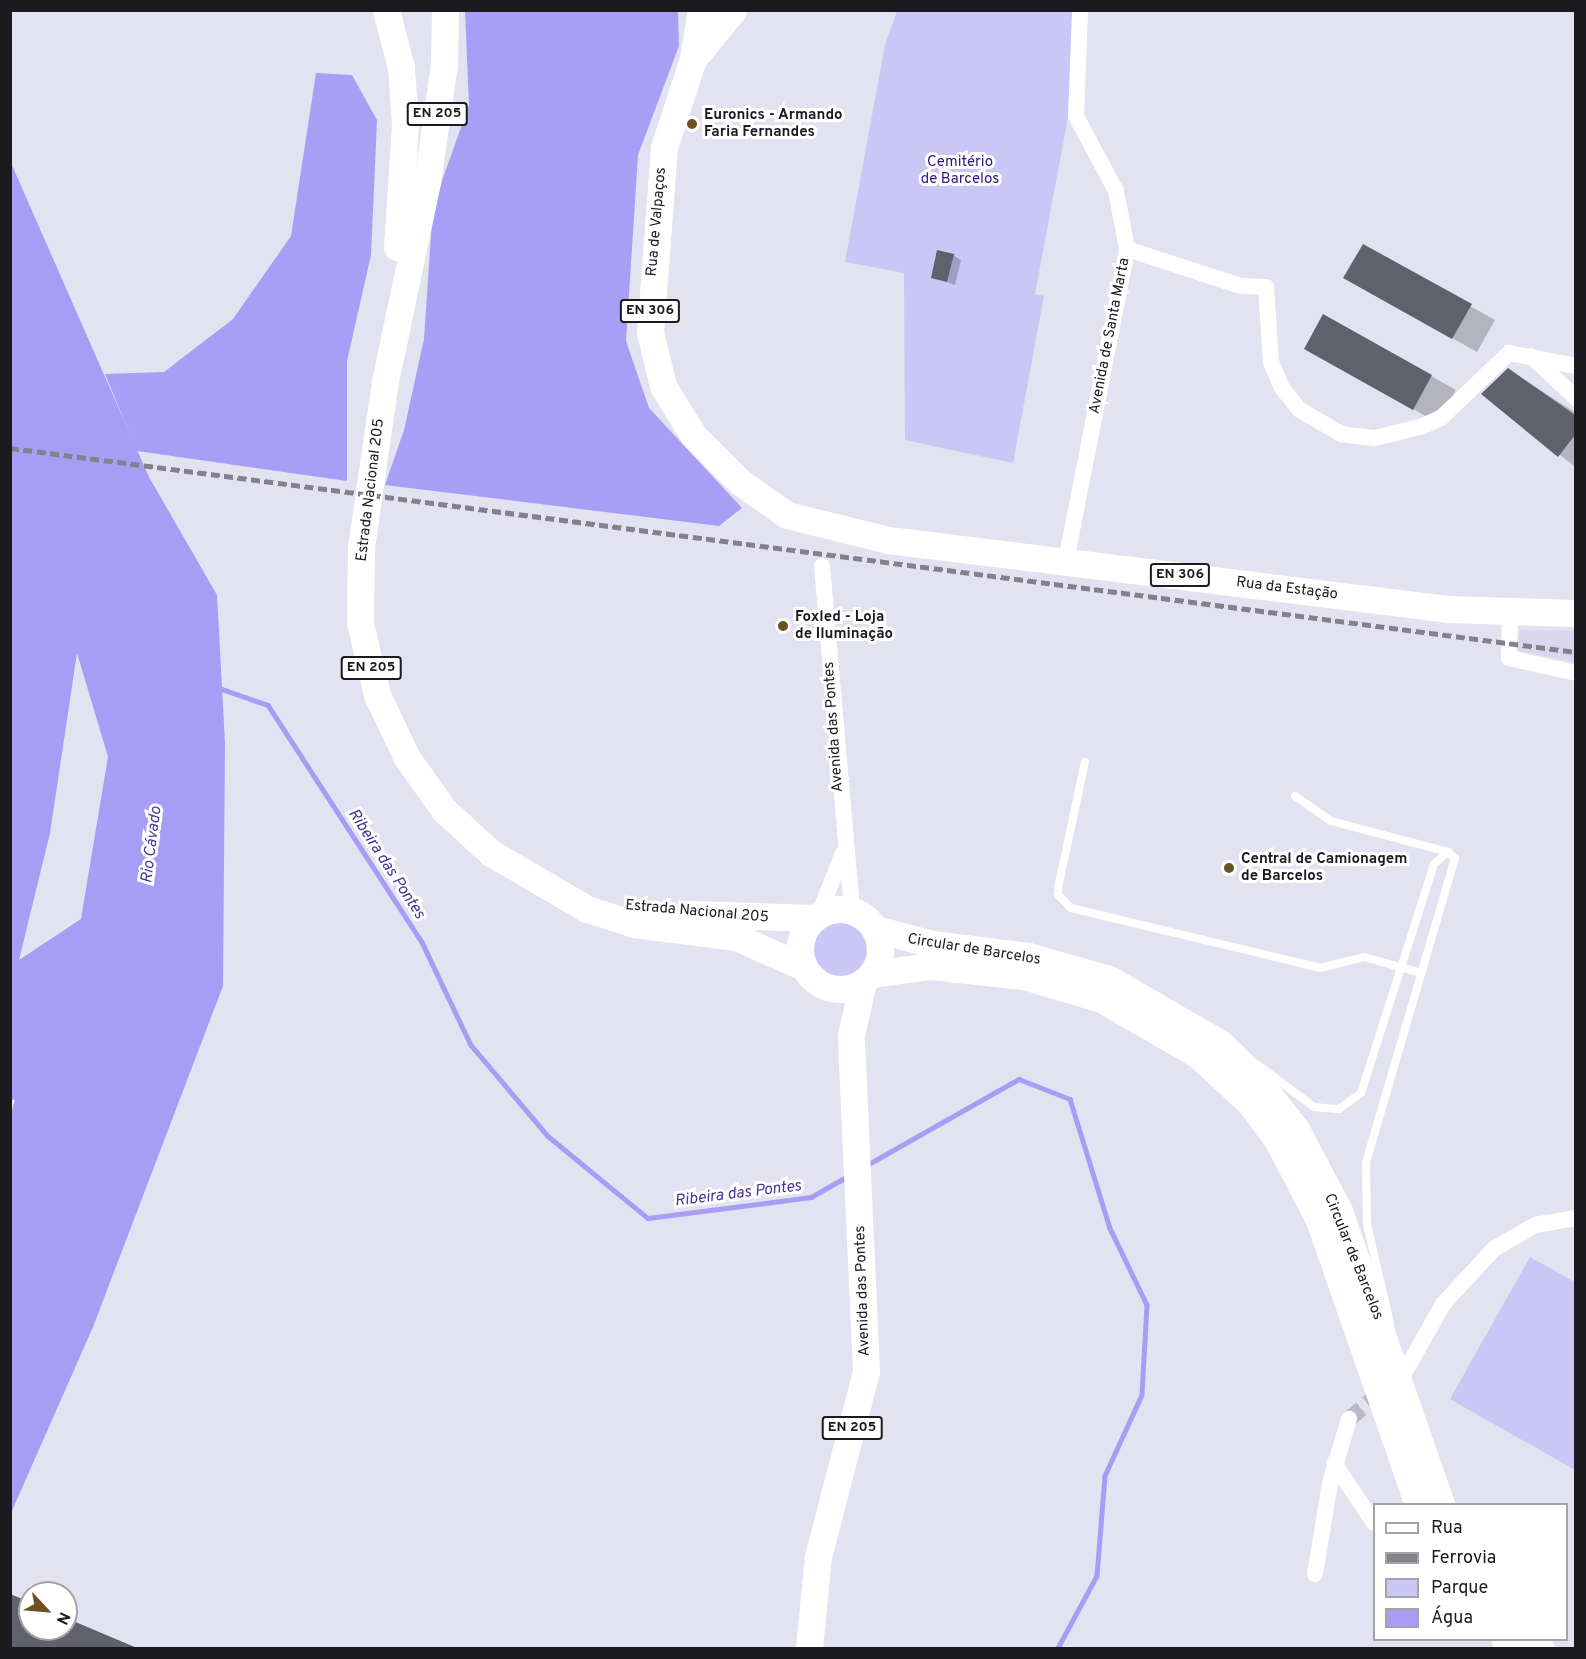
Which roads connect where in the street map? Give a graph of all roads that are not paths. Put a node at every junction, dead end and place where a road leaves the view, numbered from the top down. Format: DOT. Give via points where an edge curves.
graph roads {
  1 [pos="386,10"];
  2 [pos="399,10"];
  3 [pos="445,10"];
  4 [pos="701,10"];
  5 [pos="733,10"];
  6 [pos="1080,10"];
  7 [pos="693,59"];
  8 [pos="418,216"];
  9 [pos="1127,249"];
  10 [pos="1530,356"];
  11 [pos="1575,366"];
  12 [pos="386,381"];
  13 [pos="1575,398"];
  14 [pos="787,515"];
  15 [pos="1066,561"];
  16 [pos="822,566"];
  17 [pos="1510,612"];
  18 [pos="1575,613"];
  19 [pos="1575,673"];
  20 [pos="1085,762"];
  21 [pos="1295,796"];
  22 [pos="843,852"];
  23 [pos="1448,852"];
  24 [pos="546,886"];
  25 [pos="852,910"];
  26 [pos="817,916"];
  27 [pos="876,929"];
  28 [pos="1401,967"];
  29 [pos="1421,973"];
  30 [pos="812,975"];
  31 [pos="868,978"];
  32 [pos="851,1035"];
  33 [pos="1220,1043"];
  34 [pos="1575,1218"];
  35 [pos="1401,1369"];
  36 [pos="1349,1419"];
  37 [pos="1334,1463"];
  38 [pos="1418,1503"];
  39 [pos="1441,1503"];
  40 [pos="1373,1521"];
  41 [pos="1315,1574"];
  42 [pos="809,1648"];
  1 -- 12 [label="main road, Estrada Nacional 205 / EN 205" via="401,67 405,124"];
  2 -- 8 [label="main road" via="420,119"];
  3 -- 8 [label="main road, EN 205" via="444,64"];
  4 -- 7 [label="main road, Rua de Valpaços / EN 306"];
  5 -- 7 [label="main road, Rua de Valpaços / EN 306"];
  6 -- 9 [label="street, Avenida de Santa Marta" via="1076,116 1116,191"];
  7 -- 14 [label="main road, Rua de Valpaços / EN 306" via="664,147 650,305 655,362 693,435 740,482"];
  8 -- 12 [label="main road, Estrada Nacional 205 / EN 205"];
  9 -- 10 [label="street" via="1242,286 1266,287 1271,362 1282,387 1300,410 1341,434 1375,438 1423,426 1442,417 1509,352"];
  9 -- 15 [label="street, Avenida de Santa Marta"];
  10 -- 11 [label="street"];
  10 -- 13 [label="street"];
  12 -- 24 [label="main road, Estrada Nacional 205 / EN 205" via="361,546 360,623 377,695 407,758 445,811 491,853"];
  14 -- 15 [label="main road, Rua da Estação / EN 306" via="888,540"];
  15 -- 17 [label="main road, Rua da Estação / EN 306"];
  16 -- 22 [label="street, Avenida das Pontes"];
  17 -- 18 [label="main road, Rua da Estação / EN 306"];
  17 -- 19 [label="street" via="1509,658"];
  20 -- 28 [label="lane" via="1059,883 1058,895 1071,908 1320,968 1364,957"];
  21 -- 23 [label="lane" via="1331,821"];
  22 -- 25 [label="street, Avenida das Pontes"];
  22 -- 26 [label="street, Avenida das Pontes"];
  23 -- 28 [label="lane" via="1434,864"];
  23 -- 29 [label="lane" via="1455,858 1453,870"];
  24 -- 26 [label="main road, Estrada Nacional 205 / EN 205" via="635,909"];
  24 -- 30 [label="main road, Estrada Nacional 205 / EN 205" via="596,912 634,924 736,937"];
  25 -- 26 [label="main road, EN 205"];
  25 -- 27 [label="main road"];
  26 -- 30 [label="main road, EN 205" via="800,944"];
  27 -- 31 [label="main road, EN 205" via="881,952"];
  27 -- 33 [label="main road, Circular de Barcelos" via="923,942 1028,956 1109,979"];
  28 -- 29 [label="lane"];
  28 -- 33 [label="lane" via="1367,1080 1351,1104 1339,1109 1314,1107"];
  29 -- 35 [label="lane" via="1372,1132 1364,1190"];
  30 -- 31 [label="main road, EN 205" via="842,989"];
  30 -- 32 [label="main road, Avenida das Pontes / EN 205"];
  31 -- 32 [label="main road, Avenida das Pontes / EN 205"];
  31 -- 38 [label="main road, Circular de Barcelos" via="893,967 953,969 1024,976 1101,999 1197,1054 1251,1104 1278,1141 1319,1220"];
  32 -- 42 [label="main road, Avenida das Pontes / EN 205" via="866,1371 818,1557"];
  33 -- 35 [label="main road, Circular de Barcelos" via="1296,1129 1338,1211"];
  34 -- 35 [label="street" via="1534,1225 1494,1249 1443,1304"];
  35 -- 39 [label="main road, Circular de Barcelos"];
  36 -- 37 [label="street"];
  37 -- 40 [label="street"];
  37 -- 41 [label="street"];
}
